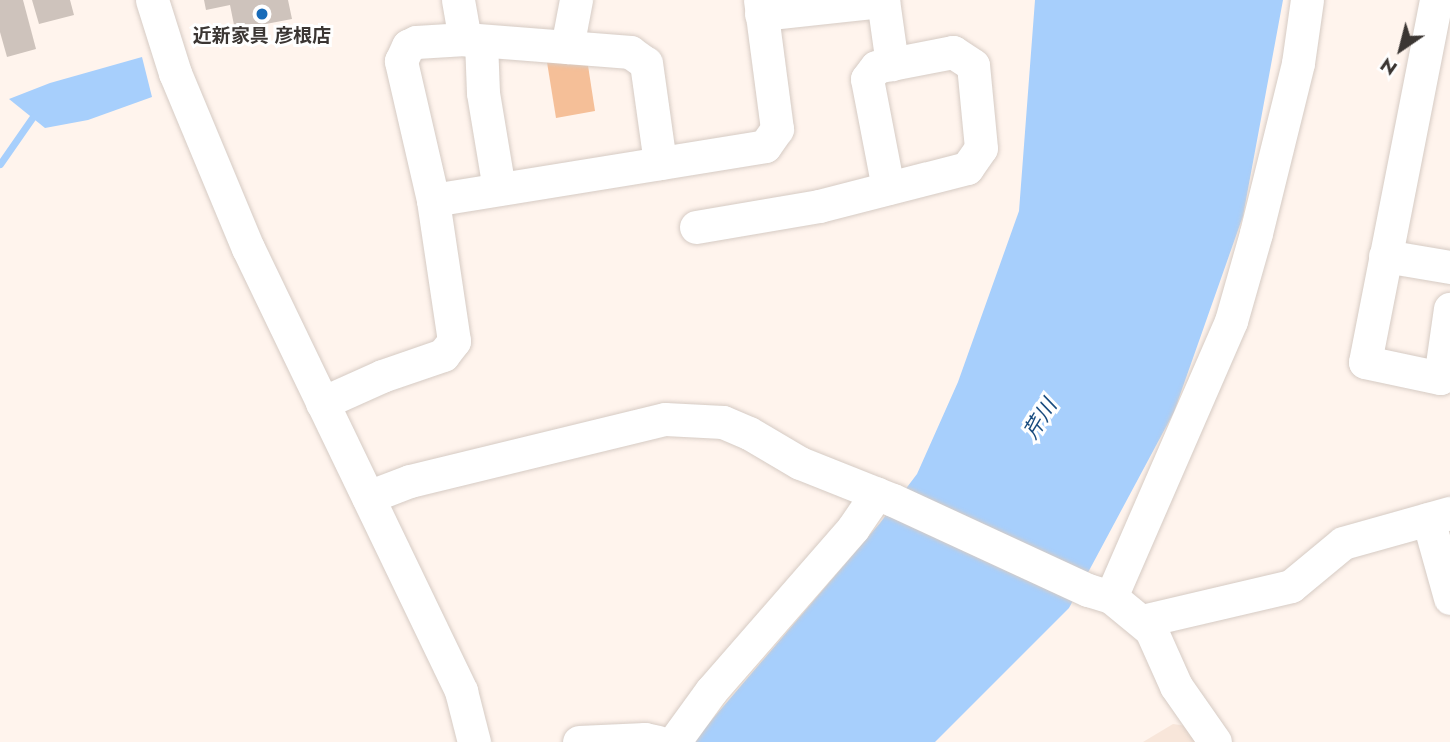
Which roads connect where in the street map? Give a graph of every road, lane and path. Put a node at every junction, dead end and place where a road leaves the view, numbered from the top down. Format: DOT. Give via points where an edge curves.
graph roads {
  1 [pos="152,0"];
  2 [pos="458,0"];
  3 [pos="576,0"];
  4 [pos="883,0"];
  5 [pos="1307,0"];
  6 [pos="1436,0"];
  7 [pos="761,7"];
  8 [pos="473,40"];
  9 [pos="567,47"];
  10 [pos="892,64"];
  11 [pos="660,163"];
  12 [pos="888,188"];
  13 [pos="499,189"];
  14 [pos="433,200"];
  15 [pos="696,227"];
  16 [pos="1385,256"];
  17 [pos="1450,267"];
  18 [pos="1450,309"];
  19 [pos="322,403"];
  20 [pos="885,497"];
  21 [pos="368,498"];
  22 [pos="1439,516"];
  23 [pos="1100,594"];
  24 [pos="1450,598"];
  25 [pos="1142,621"];
  26 [pos="474,742"];
  27 [pos="579,742"];
  28 [pos="658,742"];
  29 [pos="674,742"];
  30 [pos="1215,742"];
  1 -- 19 [label="street" via="175,73 248,248"];
  2 -- 8 [label="street"];
  3 -- 9 [label="street"];
  4 -- 7 [label="street"];
  4 -- 10 [label="street"];
  5 -- 23 [label="street" via="1295,77 1231,321"];
  6 -- 16 [label="street"];
  7 -- 11 [label="street" via="777,129 765,146"];
  8 -- 9 [label="street"];
  8 -- 13 [label="street"];
  8 -- 14 [label="street" via="416,42 403,52 406,95 414,108"];
  9 -- 11 [label="street" via="631,52 646,63"];
  10 -- 12 [label="street" via="876,67 867,79"];
  10 -- 12 [label="street" via="953,52 973,65 981,148 967,168"];
  11 -- 13 [label="street"];
  12 -- 15 [label="street" via="819,206"];
  13 -- 14 [label="street"];
  14 -- 19 [label="street" via="454,341 443,355"];
  16 -- 17 [label="street"];
  16 -- 18 [label="street" via="1365,362 1440,378"];
  19 -- 21 [label="street"];
  20 -- 21 [label="street" via="800,463 737,426 665,419 410,481"];
  20 -- 23 [label="street"];
  20 -- 29 [label="street" via="711,691"];
  21 -- 26 [label="street" via="461,691"];
  22 -- 24 [label="street"];
  22 -- 25 [label="street" via="1343,542 1291,586"];
  23 -- 25 [label="street"];
  25 -- 30 [label="street" via="1159,645 1176,686"];
  27 -- 28 [label="street"];
}
